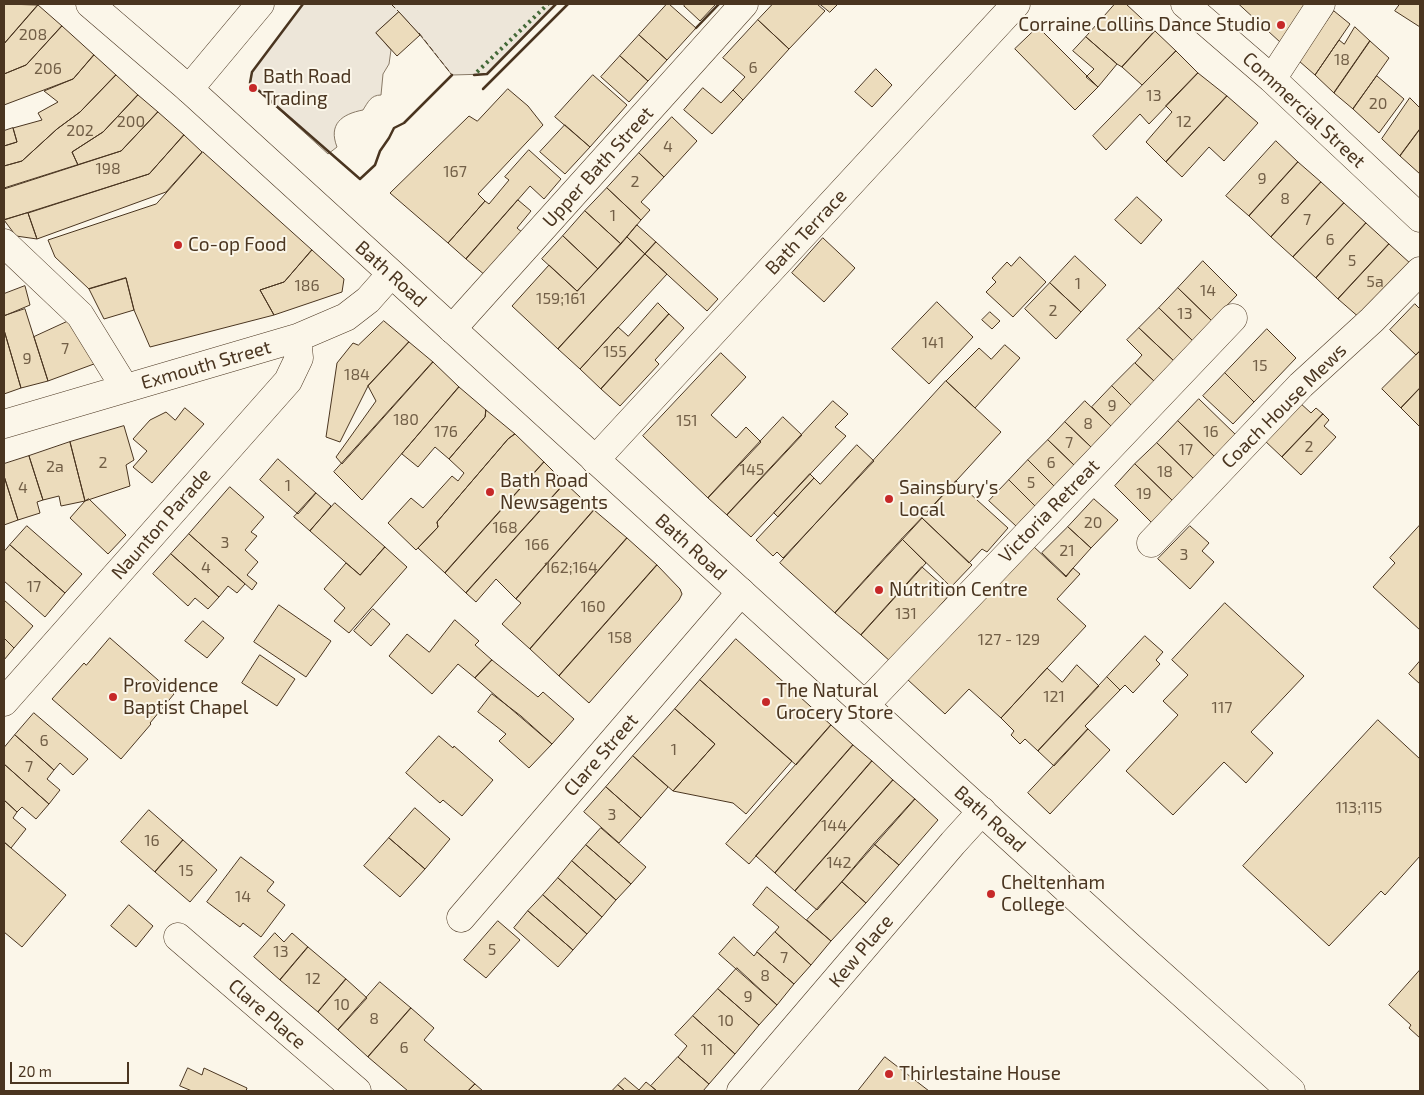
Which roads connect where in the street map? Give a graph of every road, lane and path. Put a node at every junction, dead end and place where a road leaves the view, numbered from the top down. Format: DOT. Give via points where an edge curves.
graph roads {
  1 [pos="90,4"];
  2 [pos="260,4"];
  3 [pos="744,4"];
  4 [pos="1016,4"];
  5 [pos="1185,4"];
  6 [pos="1322,4"];
  7 [pos="1272,79"];
  8 [pos="189,89"];
  9 [pos="1420,218"];
  10 [pos="4,243"];
  11 [pos="1420,271"];
  12 [pos="391,274"];
  13 [pos="1233,318"];
  14 [pos="452,329"];
  15 [pos="297,338"];
  16 [pos="125,388"];
  17 [pos="4,424"];
  18 [pos="595,460"];
  19 [pos="1151,543"];
  20 [pos="741,592"];
  21 [pos="4,702"];
  22 [pos="865,705"];
  23 [pos="982,811"];
  24 [pos="461,918"];
  25 [pos="178,937"];
  26 [pos="357,1091"];
  27 [pos="741,1091"];
  28 [pos="1291,1091"];
  1 -- 8 [label="street, Bath Road"];
  2 -- 8 [label="street"];
  3 -- 14 [label="street, Upper Bath Street"];
  4 -- 18 [label="street, Bath Terrace"];
  5 -- 7 [label="street, Commercial Street"];
  6 -- 7 [label="street"];
  7 -- 9 [label="street, Commercial Street"];
  8 -- 12 [label="street, Bath Road"];
  10 -- 16 [label="street" via="80,315"];
  11 -- 19 [label="street, Coach House Mews" via="1301,385"];
  12 -- 14 [label="street, Bath Road"];
  12 -- 15 [label="street, Exmouth Street" via="368,300 346,317"];
  13 -- 22 [label="street, Victoria Retreat"];
  14 -- 18 [label="street, Bath Road"];
  15 -- 16 [label="street, Exmouth Street"];
  15 -- 21 [label="street, Naunton Parade" via="299,358 288,381"];
  16 -- 17 [label="street, Exmouth Street"];
  18 -- 20 [label="street, Bath Road"];
  20 -- 22 [label="street, Bath Road"];
  20 -- 24 [label="street, Clare Street"];
  22 -- 23 [label="street, Bath Road"];
  23 -- 27 [label="street, Kew Place"];
  23 -- 28 [label="street, Bath Road"];
  25 -- 26 [label="street, Clare Place"];
}
